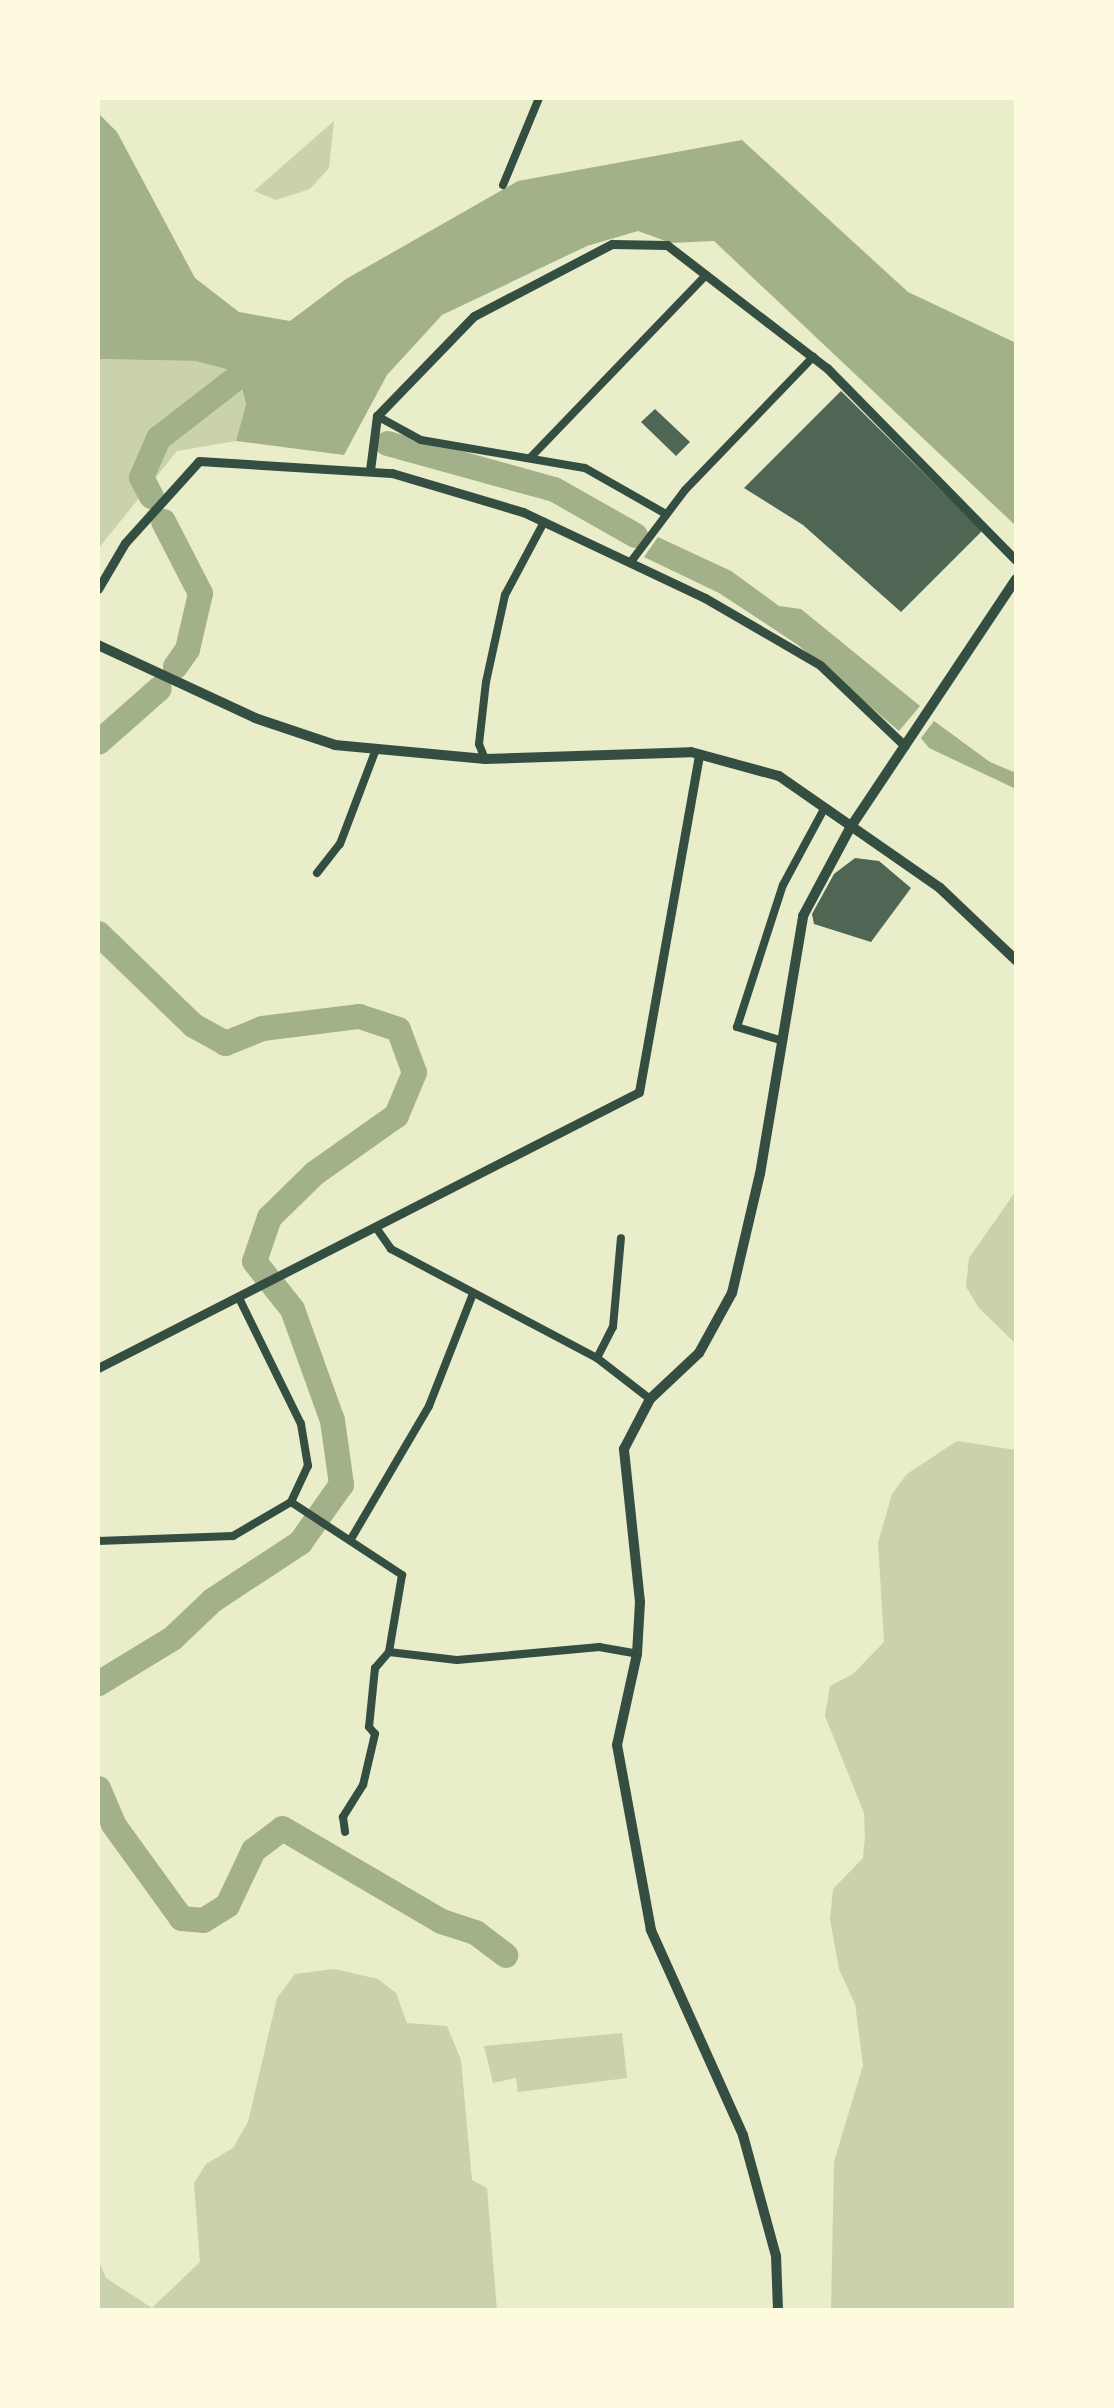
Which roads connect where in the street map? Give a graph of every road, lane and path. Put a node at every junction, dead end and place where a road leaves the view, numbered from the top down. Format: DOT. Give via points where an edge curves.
graph roads {
  1 [pos="539,98"];
  2 [pos="503,185"];
  3 [pos="706,275"];
  4 [pos="813,357"];
  5 [pos="377,416"];
  6 [pos="530,458"];
  7 [pos="370,470"];
  8 [pos="666,514"];
  9 [pos="544,522"];
  10 [pos="1016,560"];
  11 [pos="630,563"];
  12 [pos="1016,579"];
  13 [pos="98,589"];
  14 [pos="98,645"];
  15 [pos="906,746"];
  16 [pos="376,748"];
  17 [pos="699,754"];
  18 [pos="485,759"];
  19 [pos="824,809"];
  20 [pos="850,828"];
  21 [pos="316,873"];
  22 [pos="1016,960"];
  23 [pos="780,1040"];
  24 [pos="377,1228"];
  25 [pos="620,1238"];
  26 [pos="473,1294"];
  27 [pos="240,1300"];
  28 [pos="597,1358"];
  29 [pos="98,1368"];
  30 [pos="650,1399"];
  31 [pos="292,1502"];
  32 [pos="351,1539"];
  33 [pos="98,1541"];
  34 [pos="388,1652"];
  35 [pos="637,1654"];
  36 [pos="346,1832"];
  37 [pos="778,2310"];
  1 -- 2 [label="street"];
  3 -- 4 [label="street"];
  3 -- 5 [label="street" via="667,245 612,244 474,316"];
  3 -- 6 [label="street"];
  4 -- 8 [label="street"];
  4 -- 10 [label="street"];
  5 -- 6 [label="street" via="422,440"];
  5 -- 7 [label="street"];
  6 -- 8 [label="street" via="585,468"];
  7 -- 9 [label="street"];
  7 -- 13 [label="street" via="199,461 126,544"];
  8 -- 11 [label="street"];
  9 -- 11 [label="street"];
  9 -- 18 [label="street" via="505,595 486,682 479,744"];
  11 -- 15 [label="street" via="820,665"];
  12 -- 15 [label="main road"];
  14 -- 16 [label="main road" via="255,718 335,744"];
  15 -- 20 [label="main road"];
  16 -- 18 [label="main road"];
  16 -- 21 [label="street" via="340,844"];
  17 -- 18 [label="main road"];
  17 -- 19 [label="main road" via="780,776"];
  17 -- 24 [label="street" via="639,1092"];
  19 -- 20 [label="main road"];
  19 -- 23 [label="street" via="782,886 737,1027"];
  20 -- 22 [label="main road" via="940,888"];
  20 -- 23 [label="main road" via="803,916"];
  23 -- 30 [label="main road" via="732,1293 700,1353"];
  24 -- 26 [label="street" via="390,1249"];
  24 -- 27 [label="street"];
  25 -- 28 [label="street" via="612,1326"];
  26 -- 28 [label="street"];
  26 -- 32 [label="street" via="429,1406"];
  27 -- 29 [label="street"];
  27 -- 31 [label="street" via="301,1424 308,1466"];
  28 -- 30 [label="street"];
  30 -- 35 [label="main road" via="624,1449 640,1602"];
  31 -- 32 [label="street"];
  31 -- 33 [label="street" via="232,1536"];
  32 -- 34 [label="street" via="402,1576"];
  34 -- 35 [label="street" via="457,1660 599,1648"];
  34 -- 36 [label="street" via="375,1668 369,1727 375,1734 363,1785 343,1817"];
  35 -- 37 [label="main road" via="617,1745 651,1930 743,2135 776,2256"];
}
